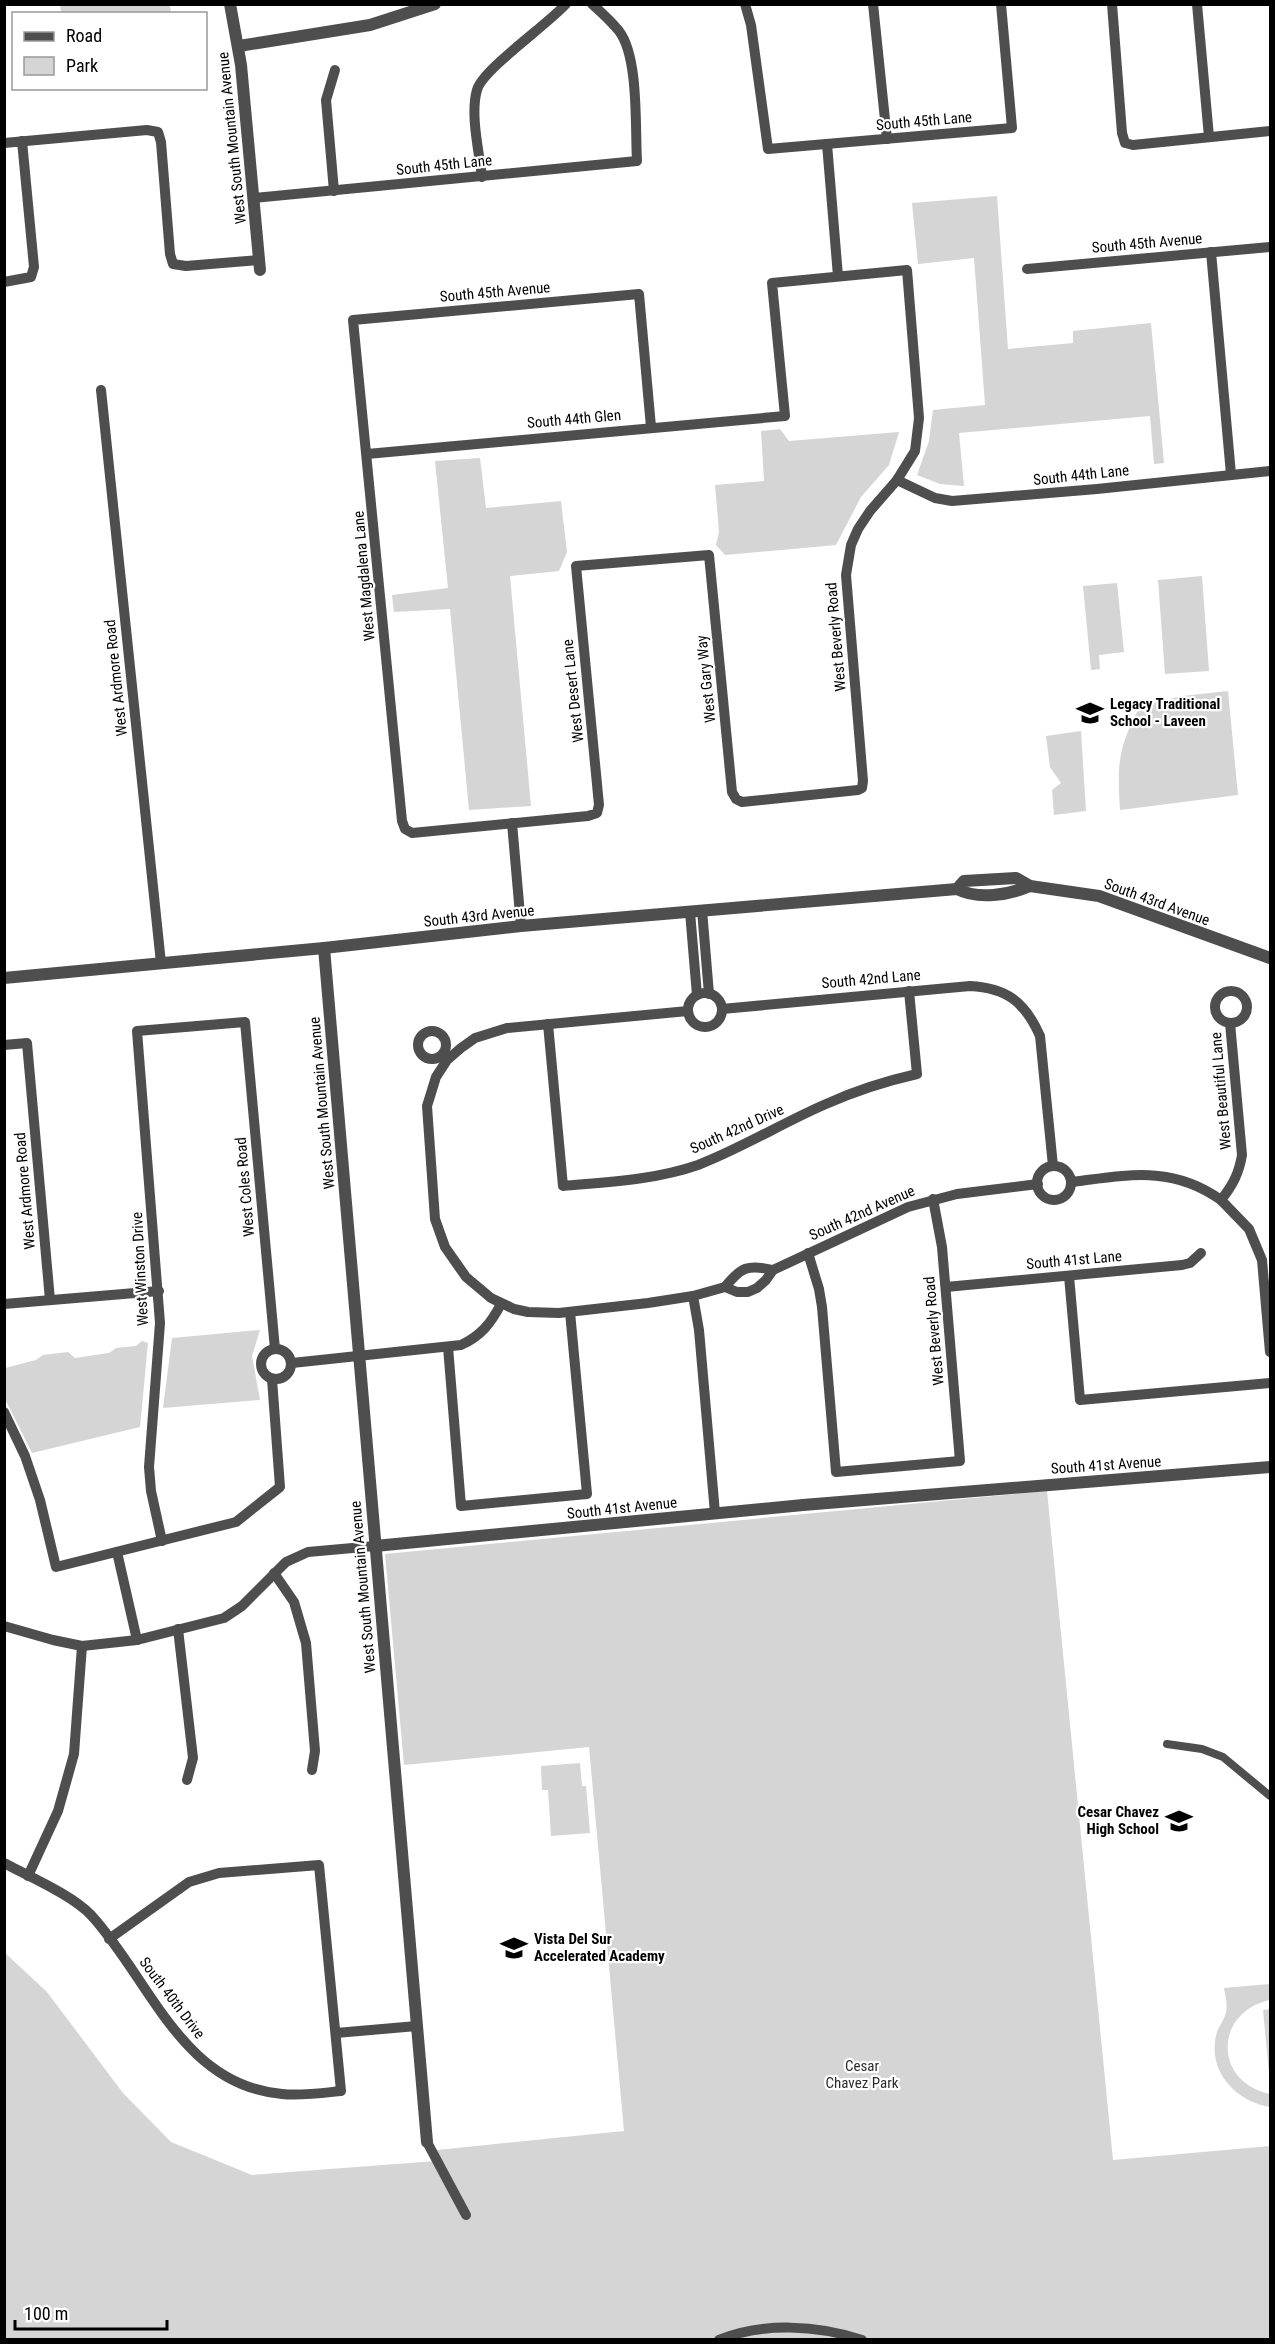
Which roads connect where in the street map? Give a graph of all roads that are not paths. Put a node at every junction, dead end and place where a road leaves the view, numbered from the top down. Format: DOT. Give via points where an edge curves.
graph roads {
  1 [pos="230,4"];
  2 [pos="435,4"];
  3 [pos="566,4"];
  4 [pos="592,4"];
  5 [pos="745,4"];
  6 [pos="873,4"];
  7 [pos="1001,4"];
  8 [pos="1112,4"];
  9 [pos="1197,4"];
  10 [pos="239,46"];
  11 [pos="335,70"];
  12 [pos="1270,131"];
  13 [pos="1209,137"];
  14 [pos="887,139"];
  15 [pos="21,141"];
  16 [pos="4,143"];
  17 [pos="827,144"];
  18 [pos="482,177"];
  19 [pos="334,191"];
  20 [pos="254,198"];
  21 [pos="1270,247"];
  22 [pos="1211,252"];
  23 [pos="259,265"];
  24 [pos="1027,269"];
  25 [pos="838,276"];
  26 [pos="4,282"];
  27 [pos="353,320"];
  28 [pos="101,390"];
  29 [pos="651,427"];
  30 [pos="367,454"];
  31 [pos="1270,471"];
  32 [pos="1231,474"];
  33 [pos="897,480"];
  34 [pos="709,555"];
  35 [pos="736,799"];
  36 [pos="512,823"];
  37 [pos="696,911"];
  38 [pos="521,926"];
  39 [pos="324,948"];
  40 [pos="1270,958"];
  41 [pos="161,963"];
  42 [pos="4,978"];
  43 [pos="909,991"];
  44 [pos="709,994"];
  45 [pos="697,995"];
  46 [pos="722,1009"];
  47 [pos="688,1011"];
  48 [pos="1230,1023"];
  49 [pos="548,1024"];
  50 [pos="137,1031"];
  51 [pos="4,1045"];
  52 [pos="1053,1166"];
  53 [pos="1071,1182"];
  54 [pos="1038,1184"];
  55 [pos="933,1199"];
  56 [pos="1221,1200"];
  57 [pos="808,1253"];
  58 [pos="1201,1253"];
  59 [pos="773,1270"];
  60 [pos="1070,1276"];
  61 [pos="725,1287"];
  62 [pos="946,1287"];
  63 [pos="159,1291"];
  64 [pos="693,1296"];
  65 [pos="50,1299"];
  66 [pos="4,1304"];
  67 [pos="501,1304"];
  68 [pos="570,1312"];
  69 [pos="448,1347"];
  70 [pos="275,1349"];
  71 [pos="1270,1352"];
  72 [pos="358,1358"];
  73 [pos="292,1363"];
  74 [pos="272,1379"];
  75 [pos="1270,1383"];
  76 [pos="4,1412"];
  77 [pos="1270,1467"];
  78 [pos="715,1513"];
  79 [pos="162,1541"];
  80 [pos="375,1546"];
  81 [pos="117,1552"];
  82 [pos="274,1573"];
  83 [pos="4,1626"];
  84 [pos="178,1629"];
  85 [pos="137,1640"];
  86 [pos="82,1646"];
  87 [pos="1167,1743"];
  88 [pos="312,1770"];
  89 [pos="187,1780"];
  90 [pos="1270,1796"];
  91 [pos="4,1863"];
  92 [pos="28,1876"];
  93 [pos="110,1939"];
  94 [pos="417,2026"];
  95 [pos="336,2033"];
  96 [pos="427,2142"];
  97 [pos="466,2215"];
  98 [pos="719,2340"];
  99 [pos="862,2340"];
  1 -- 10 [label="street, West South Mountain Avenue"];
  2 -- 10 [label="street" via="370,25"];
  3 -- 18 [label="street" via="488,72 477,88 474,106"];
  4 -- 18 [label="street, South 45th Lane" via="620,32 628,50 637,161"];
  5 -- 17 [label="street, South 45th Lane" via="768,149"];
  6 -- 14 [label="street"];
  7 -- 14 [label="street, South 45th Lane" via="1012,128"];
  8 -- 13 [label="street" via="1125,143"];
  9 -- 13 [label="street"];
  10 -- 20 [label="street, West South Mountain Avenue"];
  11 -- 19 [label="street" via="326,100"];
  12 -- 13 [label="street"];
  14 -- 17 [label="street, South 45th Lane"];
  15 -- 16 [label="street"];
  15 -- 23 [label="street" via="158,132 174,264"];
  15 -- 26 [label="street" via="34,267 31,277"];
  17 -- 25 [label="street"];
  18 -- 19 [label="street, South 45th Lane"];
  19 -- 20 [label="street, South 45th Lane"];
  20 -- 23 [label="street, West South Mountain Avenue"];
  21 -- 22 [label="street, South 45th Avenue"];
  22 -- 24 [label="street, South 45th Avenue"];
  22 -- 32 [label="street"];
  25 -- 29 [label="street, South 44th Glen" via="772,283 784,416"];
  25 -- 33 [label="street, West Beverly Road" via="907,270 918,434 915,451"];
  27 -- 29 [label="street, South 45th Avenue" via="639,294"];
  27 -- 30 [label="street, West Magdalena Lane"];
  28 -- 41 [label="street, West Ardmore Road"];
  29 -- 30 [label="street, South 44th Glen"];
  30 -- 36 [label="street, West Magdalena Lane" via="405,829 412,833"];
  31 -- 32 [label="street, South 44th Lane"];
  32 -- 33 [label="street, South 44th Lane" via="952,501 935,498"];
  33 -- 35 [label="street, West Beverly Road" via="858,529 847,565 862,788 742,802"];
  34 -- 35 [label="street, West Gary Way" via="732,792"];
  34 -- 36 [label="street, West Desert Lane" via="576,566 599,805 597,813 588,816"];
  36 -- 38 [label="street"];
  37 -- 38 [label="street, South 43rd Avenue"];
  37 -- 40 [label="street, South 43rd Avenue" via="957,889 964,882 1016,878 1030,886 1099,896"];
  37 -- 44 [label="street"];
  37 -- 45 [label="street"];
  38 -- 39 [label="street, South 43rd Avenue"];
  39 -- 41 [label="street, South 43rd Avenue"];
  39 -- 72 [label="street, West South Mountain Avenue"];
  41 -- 42 [label="street, South 43rd Avenue"];
  43 -- 46 [label="street, South 42nd Lane"];
  43 -- 49 [label="street, South 42nd Drive" via="917,1074 879,1083 826,1104 696,1165 643,1178 563,1186"];
  43 -- 52 [label="street, South 42nd Lane" via="989,987 1020,1003 1040,1036"];
  44 -- 45 [label="street"];
  44 -- 46 [label="street" via="718,999"];
  45 -- 47 [label="street"];
  46 -- 47 [label="street" via="720,1018 709,1026 695,1023"];
  47 -- 49 [label="street"];
  48 -- 56 [label="street, West Beautiful Lane" via="1242,1155 1233,1185"];
  49 -- 67 [label="street" via="490,1032 445,1058 427,1106 435,1220 445,1247 466,1278"];
  50 -- 63 [label="street, West Winston Drive"];
  50 -- 70 [label="street, West Coles Road" via="245,1022"];
  51 -- 65 [label="street, West Ardmore Road" via="27,1044"];
  52 -- 53 [label="street" via="1063,1169"];
  52 -- 54 [label="street" via="1040,1174"];
  53 -- 54 [label="street" via="1068,1193 1058,1199 1042,1195"];
  53 -- 56 [label="street" via="1156,1174 1189,1181"];
  54 -- 55 [label="street, South 42nd Avenue"];
  55 -- 57 [label="street, South 42nd Avenue"];
  55 -- 62 [label="street, West Beverly Road"];
  56 -- 71 [label="street" via="1249,1228 1262,1260"];
  57 -- 59 [label="street, South 42nd Avenue"];
  57 -- 62 [label="street, West Beverly Road" via="822,1307 836,1473 960,1461"];
  58 -- 60 [label="street, South 41st Lane" via="1182,1265"];
  59 -- 61 [label="street, South 42nd Avenue" via="752,1266 741,1269"];
  59 -- 61 [label="street, South 42nd Avenue" via="748,1292"];
  60 -- 62 [label="street, South 41st Lane"];
  60 -- 75 [label="street" via="1080,1400"];
  61 -- 64 [label="street, South 42nd Avenue"];
  63 -- 65 [label="street"];
  63 -- 79 [label="street, West Winston Drive" via="149,1467"];
  64 -- 68 [label="street, South 42nd Avenue"];
  64 -- 78 [label="street"];
  65 -- 66 [label="street"];
  67 -- 68 [label="street, South 42nd Avenue" via="542,1314"];
  67 -- 69 [label="street" via="481,1333 461,1345"];
  68 -- 69 [label="street" via="587,1494 461,1506"];
  69 -- 72 [label="street"];
  70 -- 73 [label="street" via="284,1351"];
  70 -- 74 [label="street" via="261,1361 264,1374"];
  72 -- 73 [label="street"];
  72 -- 80 [label="street, West South Mountain Avenue"];
  73 -- 74 [label="street" via="286,1377"];
  74 -- 79 [label="street" via="280,1488 236,1522"];
  76 -- 81 [label="street" via="40,1500 56,1568"];
  77 -- 78 [label="street, South 41st Avenue"];
  78 -- 80 [label="street, South 41st Avenue"];
  79 -- 81 [label="street"];
  80 -- 82 [label="street, South 41st Avenue" via="308,1552 286,1562"];
  80 -- 94 [label="street, West South Mountain Avenue"];
  81 -- 85 [label="street"];
  82 -- 84 [label="street, South 41st Avenue" via="242,1606 224,1618"];
  82 -- 88 [label="street" via="294,1602 306,1643 315,1751"];
  83 -- 86 [label="street, South 41st Avenue"];
  84 -- 85 [label="street, South 41st Avenue"];
  84 -- 89 [label="street" via="193,1758"];
  85 -- 86 [label="street, South 41st Avenue"];
  86 -- 92 [label="street" via="74,1754 58,1811"];
  87 -- 90 [label="street" via="1223,1757"];
  91 -- 92 [label="street, South 40th Drive"];
  92 -- 93 [label="street, South 40th Drive" via="76,1903"];
  93 -- 95 [label="street, South 40th Drive" via="178,2037 212,2068 247,2087 281,2094 341,2091"];
  93 -- 95 [label="street" via="189,1882 219,1873 320,1865"];
  94 -- 95 [label="street"];
  94 -- 96 [label="street, West South Mountain Avenue"];
  96 -- 97 [label="street, West South Mountain Avenue"];
  98 -- 99 [label="street" via="759,2329 796,2328 847,2334"];
}
